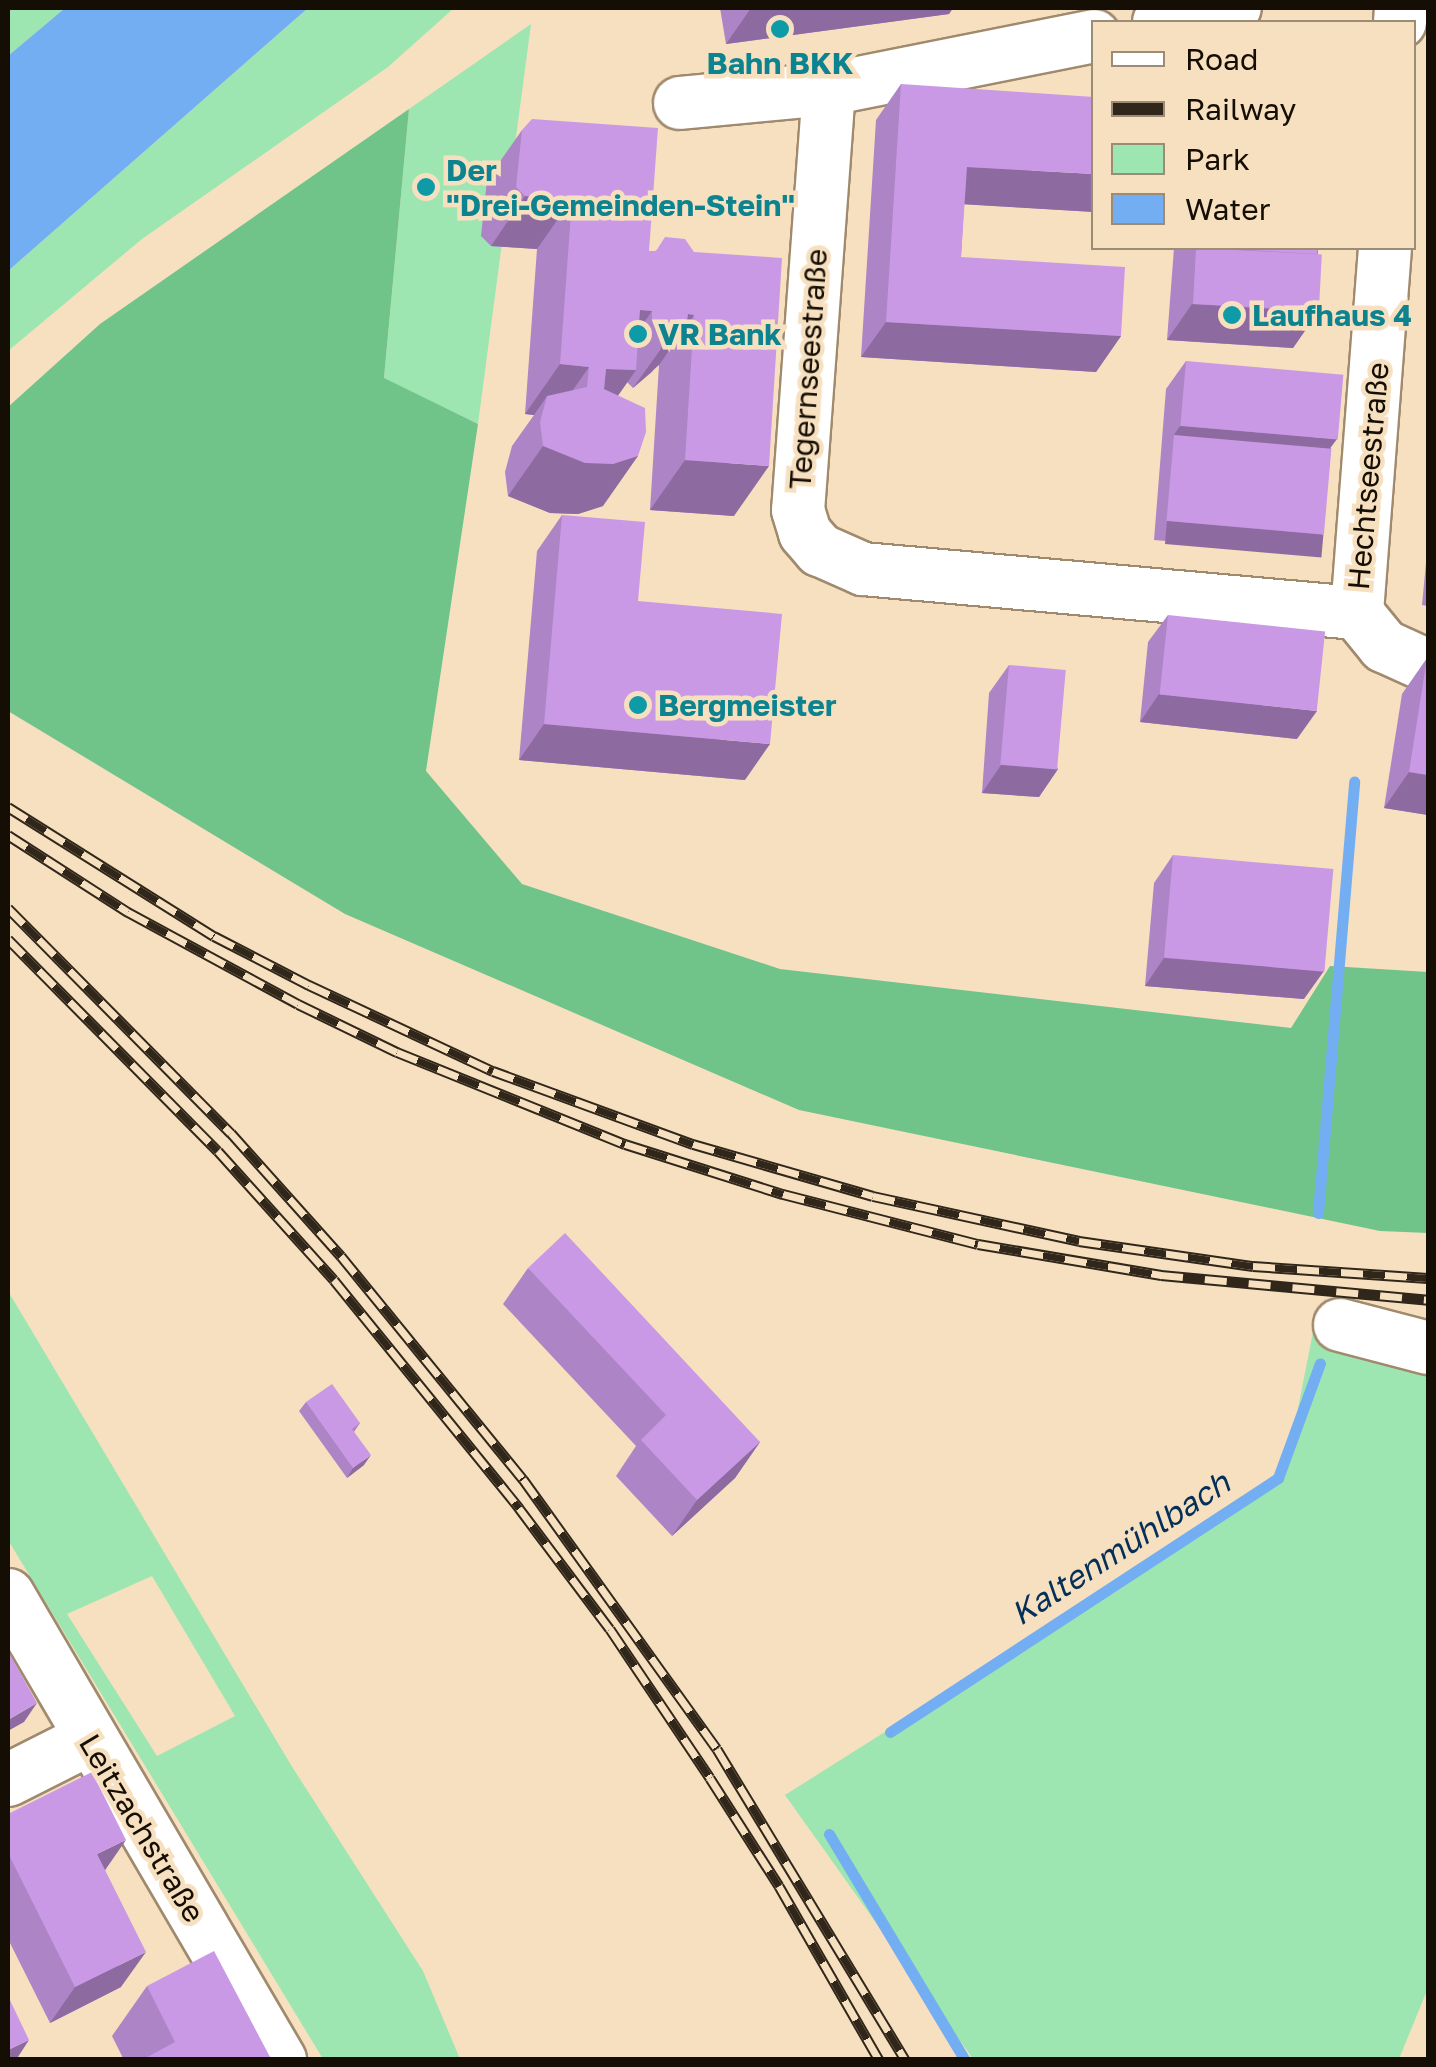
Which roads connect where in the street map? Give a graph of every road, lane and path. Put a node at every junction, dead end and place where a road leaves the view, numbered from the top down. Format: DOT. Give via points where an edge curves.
graph roads {
  1 [pos="1235,8"];
  2 [pos="1170,20"];
  3 [pos="1091,37"];
  4 [pos="829,89"];
  5 [pos="680,103"];
  6 [pos="1385,250"];
  7 [pos="1357,612"];
  8 [pos="1428,666"];
  9 [pos="1340,1325"];
  10 [pos="1428,1348"];
  11 [pos="8,1595"];
  12 [pos="89,1739"];
  13 [pos="8,1780"];
  14 [pos="280,2060"];
  1 -- 2 [label="street"];
  3 -- 4 [label="street"];
  4 -- 5 [label="street"];
  4 -- 7 [label="street, Tegernseestraße" via="798,510 804,533 820,550 863,569"];
  6 -- 7 [label="street, Hechtseestraße"];
  7 -- 8 [label="street, Hechtseestraße" via="1384,646"];
  9 -- 10 [label="street"];
  11 -- 12 [label="street, Leitzachstraße"];
  12 -- 13 [label="street"];
  12 -- 14 [label="street, Leitzachstraße"];
}
